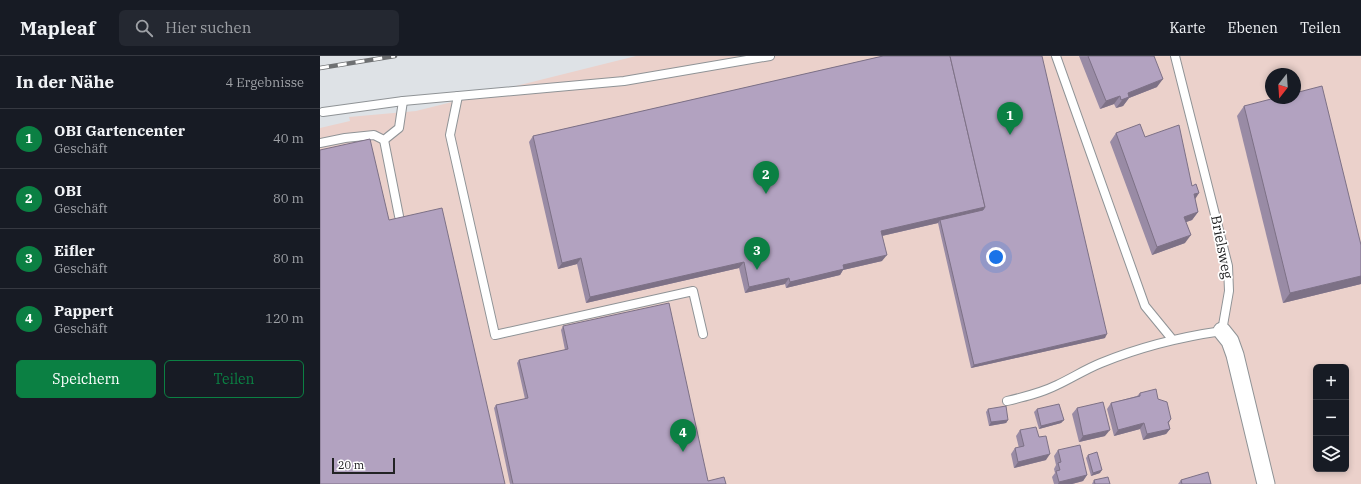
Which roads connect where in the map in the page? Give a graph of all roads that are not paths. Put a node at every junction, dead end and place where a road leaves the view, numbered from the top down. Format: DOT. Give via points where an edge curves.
graph roads {
  1 [pos="770,56"];
  2 [pos="1056,56"];
  3 [pos="1175,56"];
  4 [pos="458,96"];
  5 [pos="404,101"];
  6 [pos="323,112"];
  7 [pos="384,140"];
  8 [pos="320,143"];
  9 [pos="399,216"];
  10 [pos="1222,331"];
  11 [pos="703,334"];
  12 [pos="1172,339"];
  13 [pos="1007,401"];
  14 [pos="1266,484"];
  1 -- 4 [label="lane" via="624,81"];
  2 -- 12 [label="lane" via="1145,306"];
  3 -- 10 [label="lane, Brielsweg" via="1228,266 1229,291"];
  4 -- 5 [label="lane"];
  4 -- 11 [label="lane" via="450,135 495,335 693,291"];
  5 -- 6 [label="lane"];
  5 -- 7 [label="lane" via="399,128"];
  7 -- 8 [label="lane" via="374,135"];
  7 -- 9 [label="lane"];
  10 -- 12 [label="lane"];
  10 -- 14 [label="street" via="1235,355"];
  12 -- 13 [label="lane" via="1100,363 1056,386 1030,396"];
}
